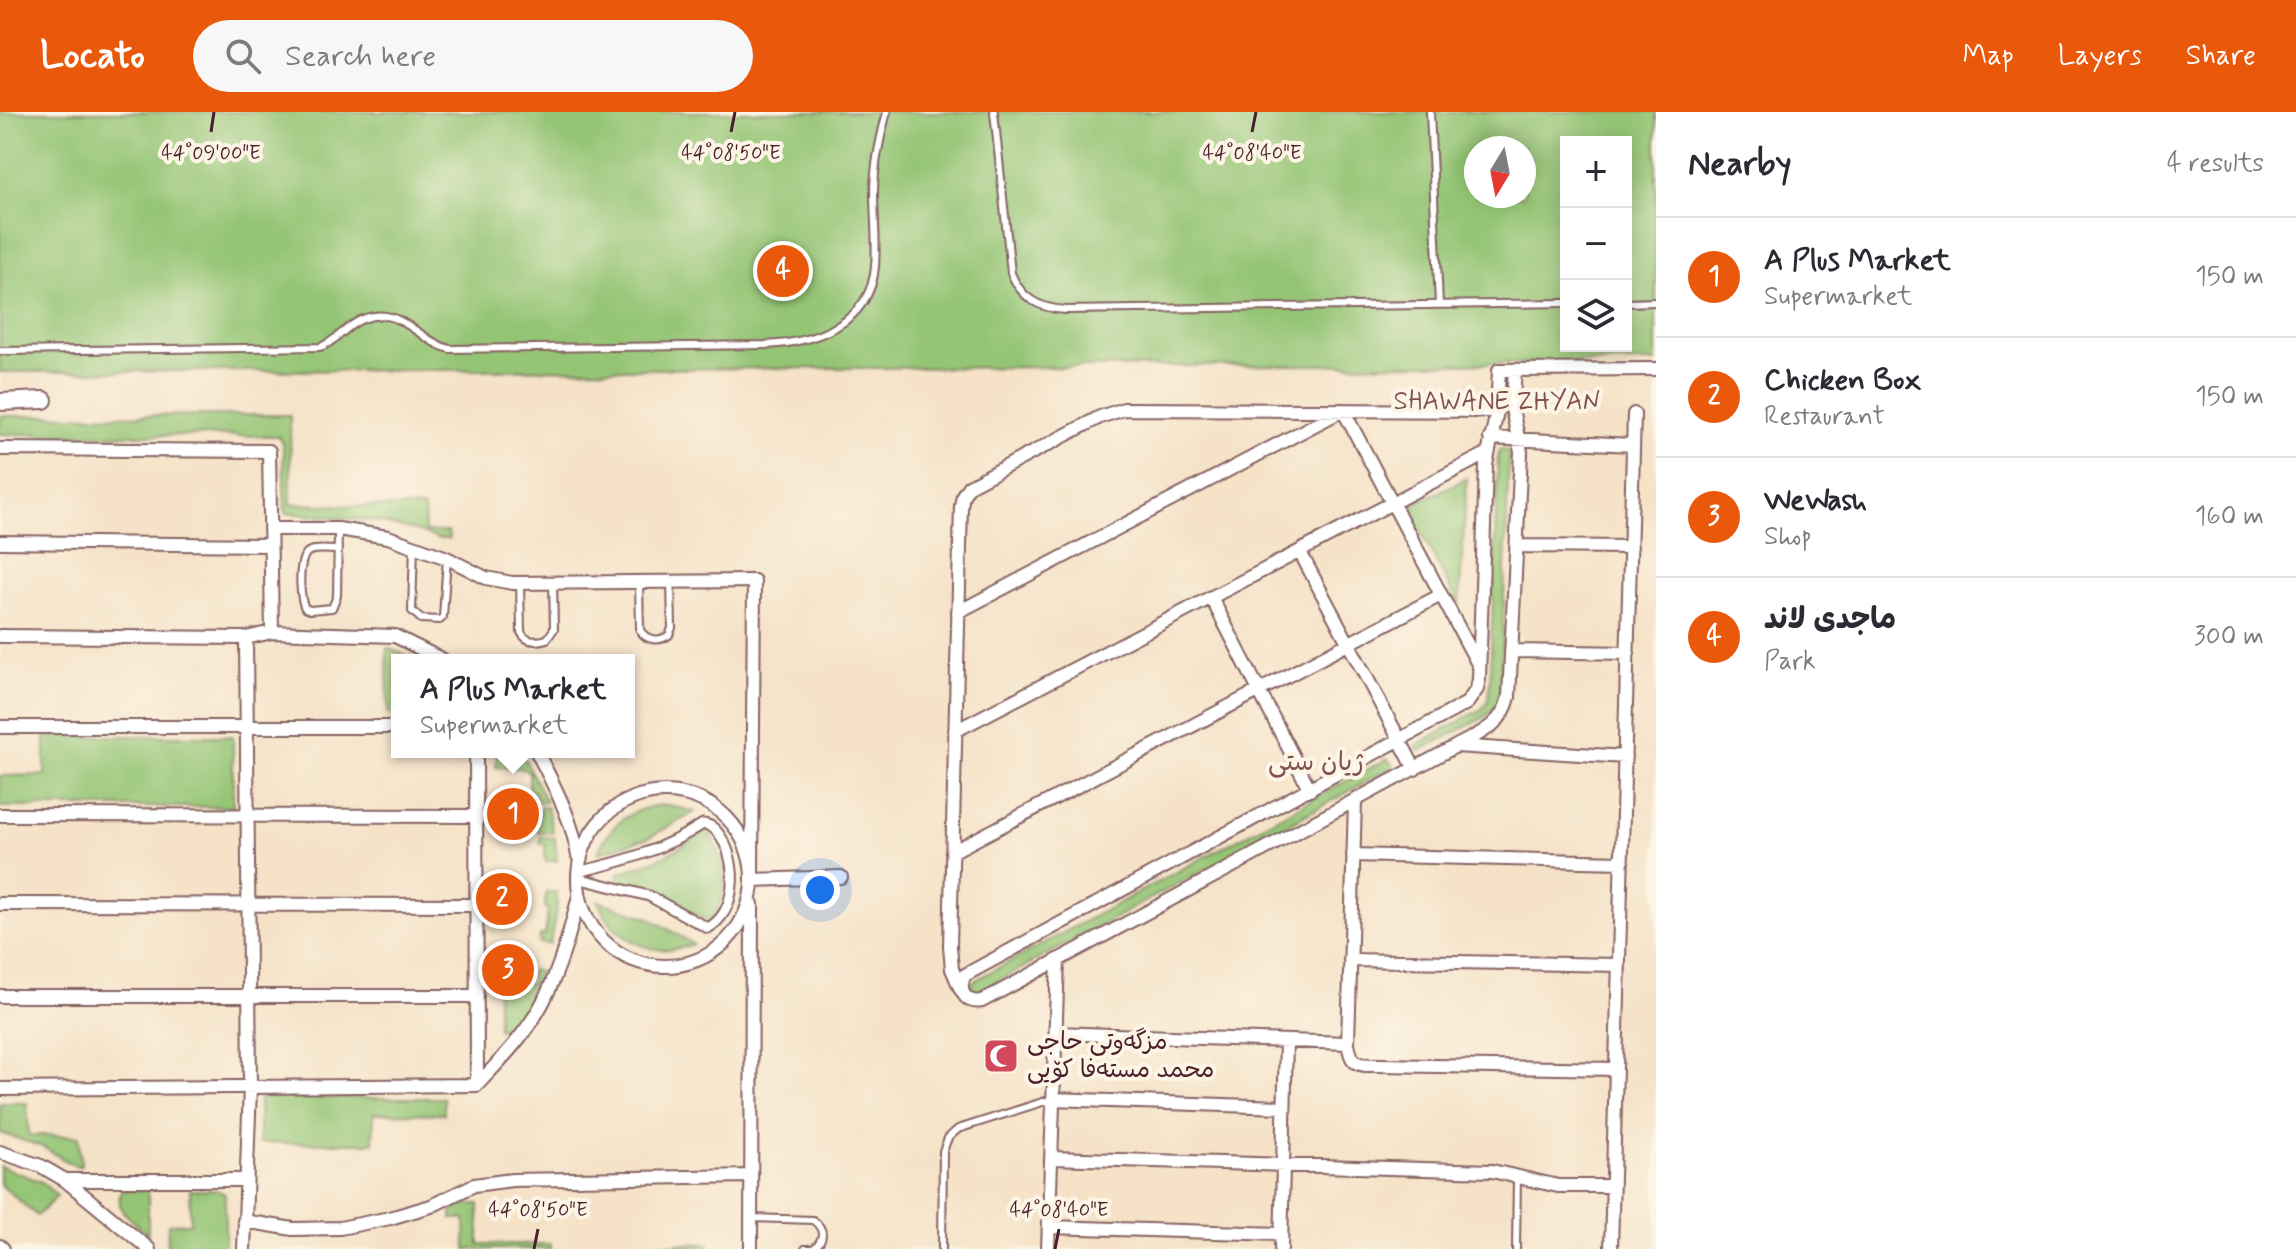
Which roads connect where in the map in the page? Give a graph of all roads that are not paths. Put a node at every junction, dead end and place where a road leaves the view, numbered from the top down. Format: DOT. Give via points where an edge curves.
graph roads {
  1 [pos="887,112"];
  2 [pos="994,112"];
  3 [pos="1430,112"];
  4 [pos="1656,302"];
  5 [pos="1560,303"];
  6 [pos="1632,303"];
  7 [pos="1439,304"];
  8 [pos="0,351"];
  9 [pos="1656,369"];
  10 [pos="1515,370"];
  11 [pos="44,400"];
  12 [pos="0,402"];
  13 [pos="1343,410"];
  14 [pos="1497,411"];
  15 [pos="1634,414"];
  16 [pos="1490,438"];
  17 [pos="1520,440"];
  18 [pos="1633,445"];
  19 [pos="0,449"];
  20 [pos="1488,453"];
  21 [pos="1392,503"];
  22 [pos="270,529"];
  23 [pos="338,529"];
  24 [pos="0,542"];
  25 [pos="270,545"];
  26 [pos="414,545"];
  27 [pos="1516,546"];
  28 [pos="1631,547"];
  29 [pos="338,550"];
  30 [pos="1300,552"];
  31 [pos="447,558"];
  32 [pos="671,581"];
  33 [pos="553,582"];
  34 [pos="639,582"];
  35 [pos="520,583"];
  36 [pos="1441,595"];
  37 [pos="1211,597"];
  38 [pos="958,612"];
  39 [pos="272,632"];
  40 [pos="0,636"];
  41 [pos="246,638"];
  42 [pos="1349,644"];
  43 [pos="1511,651"];
  44 [pos="1628,653"];
  45 [pos="431,654"];
  46 [pos="1479,667"];
  47 [pos="1259,691"];
  48 [pos="0,727"];
  49 [pos="247,727"];
  50 [pos="391,727"];
  51 [pos="955,731"];
  52 [pos="1400,741"];
  53 [pos="1456,746"];
  54 [pos="1625,757"];
  55 [pos="476,758"];
  56 [pos="540,758"];
  57 [pos="1415,769"];
  58 [pos="1310,790"];
  59 [pos="1355,801"];
  60 [pos="0,815"];
  61 [pos="248,815"];
  62 [pos="477,816"];
  63 [pos="569,819"];
  64 [pos="596,825"];
  65 [pos="952,852"];
  66 [pos="1353,855"];
  67 [pos="1622,862"];
  68 [pos="578,870"];
  69 [pos="841,877"];
  70 [pos="752,880"];
  71 [pos="579,896"];
  72 [pos="0,904"];
  73 [pos="248,905"];
  74 [pos="477,905"];
  75 [pos="597,934"];
  76 [pos="568,941"];
  77 [pos="1058,960"];
  78 [pos="1350,960"];
  79 [pos="1619,965"];
  80 [pos="961,990"];
  81 [pos="0,996"];
  82 [pos="249,996"];
  83 [pos="477,996"];
  84 [pos="1056,1033"];
  85 [pos="1286,1041"];
  86 [pos="1348,1043"];
  87 [pos="1616,1069"];
  88 [pos="477,1085"];
  89 [pos="250,1087"];
  90 [pos="0,1089"];
  91 [pos="1053,1099"];
  92 [pos="1284,1107"];
  93 [pos="0,1152"];
  94 [pos="1051,1158"];
  95 [pos="1283,1167"];
  96 [pos="751,1176"];
  97 [pos="1517,1176"];
  98 [pos="65,1180"];
  99 [pos="246,1180"];
  100 [pos="1613,1186"];
  101 [pos="751,1218"];
  102 [pos="244,1221"];
  103 [pos="1049,1227"];
  104 [pos="1281,1234"];
  105 [pos="149,1249"];
  106 [pos="244,1249"];
  107 [pos="751,1249"];
  108 [pos="805,1249"];
  109 [pos="942,1249"];
  110 [pos="1048,1249"];
  111 [pos="1281,1249"];
  112 [pos="1516,1249"];
  113 [pos="1611,1249"];
  1 -- 8 [label="lane" via="876,168 870,289 845,322 803,340 765,345 450,349 431,343 397,318 380,315 356,322 320,347"];
  2 -- 7 [label="lane" via="1011,273 1025,295 1042,307"];
  3 -- 7 [label="lane"];
  4 -- 6 [label="lane"];
  5 -- 7 [label="lane"];
  9 -- 10 [label="street"];
  10 -- 14 [label="street" via="1499,370"];
  10 -- 17 [label="street" via="1512,409"];
  11 -- 12 [label="street"];
  13 -- 14 [label="street"];
  13 -- 21 [label="street"];
  13 -- 38 [label="street"];
  13 -- 38 [label="street" via="1124,409 978,480 961,501"];
  14 -- 16 [label="street"];
  15 -- 18 [label="street"];
  16 -- 17 [label="street"];
  16 -- 20 [label="street"];
  17 -- 18 [label="street"];
  17 -- 27 [label="street"];
  18 -- 28 [label="street"];
  19 -- 22 [label="street" via="269,451"];
  20 -- 21 [label="street"];
  20 -- 46 [label="street"];
  21 -- 30 [label="street"];
  21 -- 36 [label="street"];
  22 -- 23 [label="street"];
  22 -- 25 [label="street"];
  23 -- 26 [label="street"];
  23 -- 29 [label="lane"];
  24 -- 25 [label="street"];
  25 -- 39 [label="street"];
  26 -- 31 [label="street"];
  26 -- 31 [label="lane" via="412,611 421,619 443,617"];
  27 -- 28 [label="street"];
  27 -- 43 [label="street"];
  28 -- 44 [label="street"];
  29 -- 29 [label="lane" via="335,604 325,610 305,608 304,555"];
  30 -- 37 [label="street"];
  30 -- 42 [label="street"];
  31 -- 35 [label="street" via="486,578"];
  32 -- 34 [label="street"];
  32 -- 34 [label="lane" via="672,628 658,640 640,630"];
  32 -- 70 [label="street" via="754,581"];
  33 -- 34 [label="street"];
  33 -- 35 [label="street"];
  33 -- 35 [label="lane" via="554,629 541,641 529,641 521,632"];
  36 -- 42 [label="street"];
  36 -- 46 [label="street"];
  37 -- 47 [label="street"];
  37 -- 51 [label="street"];
  38 -- 51 [label="street"];
  39 -- 41 [label="street"];
  39 -- 45 [label="street" via="395,636"];
  40 -- 41 [label="street"];
  41 -- 49 [label="street"];
  42 -- 47 [label="street"];
  42 -- 52 [label="street"];
  43 -- 44 [label="street"];
  43 -- 53 [label="street" via="1503,714"];
  44 -- 54 [label="street"];
  46 -- 52 [label="street" via="1477,689 1467,703"];
  47 -- 58 [label="street"];
  47 -- 65 [label="street"];
  48 -- 49 [label="street"];
  49 -- 50 [label="street"];
  49 -- 61 [label="street"];
  51 -- 65 [label="street"];
  52 -- 57 [label="street"];
  52 -- 58 [label="street"];
  53 -- 54 [label="street"];
  53 -- 57 [label="street"];
  54 -- 67 [label="street"];
  55 -- 62 [label="street"];
  56 -- 63 [label="street"];
  57 -- 59 [label="street"];
  58 -- 80 [label="street" via="965,975"];
  59 -- 66 [label="street"];
  59 -- 77 [label="street"];
  60 -- 61 [label="street"];
  61 -- 62 [label="street"];
  61 -- 73 [label="street"];
  62 -- 74 [label="street"];
  63 -- 64 [label="street" via="579,829"];
  63 -- 68 [label="street"];
  64 -- 68 [label="street"];
  64 -- 70 [label="street" via="639,796 669,792 693,797 715,807 736,829 747,850"];
  65 -- 80 [label="street" via="950,958"];
  66 -- 67 [label="street"];
  66 -- 78 [label="street"];
  67 -- 79 [label="street"];
  68 -- 68 [label="street" via="649,896 708,928 725,909 733,876 725,843 707,824 650,853"];
  68 -- 71 [label="street"];
  69 -- 70 [label="street"];
  70 -- 75 [label="street" via="746,912 733,934 714,952 691,963 639,963 615,952"];
  70 -- 96 [label="street"];
  71 -- 75 [label="street"];
  71 -- 76 [label="street"];
  72 -- 73 [label="street"];
  73 -- 74 [label="street"];
  73 -- 82 [label="street"];
  74 -- 83 [label="street"];
  75 -- 76 [label="street" via="583,930"];
  76 -- 88 [label="street" via="543,1003"];
  77 -- 80 [label="street" via="982,1001 972,1001"];
  77 -- 84 [label="street"];
  78 -- 79 [label="street"];
  78 -- 86 [label="street"];
  79 -- 87 [label="street"];
  81 -- 82 [label="street"];
  82 -- 83 [label="street"];
  82 -- 89 [label="street"];
  83 -- 88 [label="street"];
  84 -- 85 [label="street"];
  84 -- 91 [label="street"];
  85 -- 86 [label="street"];
  85 -- 92 [label="street"];
  86 -- 87 [label="street" via="1350,1057 1360,1065"];
  87 -- 100 [label="street"];
  88 -- 89 [label="street"];
  89 -- 90 [label="street"];
  89 -- 99 [label="street"];
  91 -- 92 [label="street"];
  91 -- 94 [label="street"];
  91 -- 109 [label="lane" via="958,1129 948,1138 943,1151"];
  92 -- 95 [label="street"];
  93 -- 98 [label="street"];
  94 -- 95 [label="street"];
  94 -- 103 [label="street"];
  95 -- 97 [label="street" via="1492,1171"];
  95 -- 104 [label="street"];
  96 -- 101 [label="street"];
  96 -- 102 [label="street" via="512,1180 474,1185 431,1206 340,1228 293,1229"];
  97 -- 100 [label="street" via="1558,1186"];
  97 -- 112 [label="lane"];
  98 -- 99 [label="street"];
  98 -- 105 [label="street"];
  99 -- 102 [label="street"];
  100 -- 113 [label="street"];
  101 -- 107 [label="street"];
  101 -- 108 [label="lane" via="813,1220 820,1225 822,1239 813,1249"];
  102 -- 106 [label="street"];
  103 -- 104 [label="street"];
  103 -- 110 [label="street"];
  104 -- 111 [label="street"];
}
